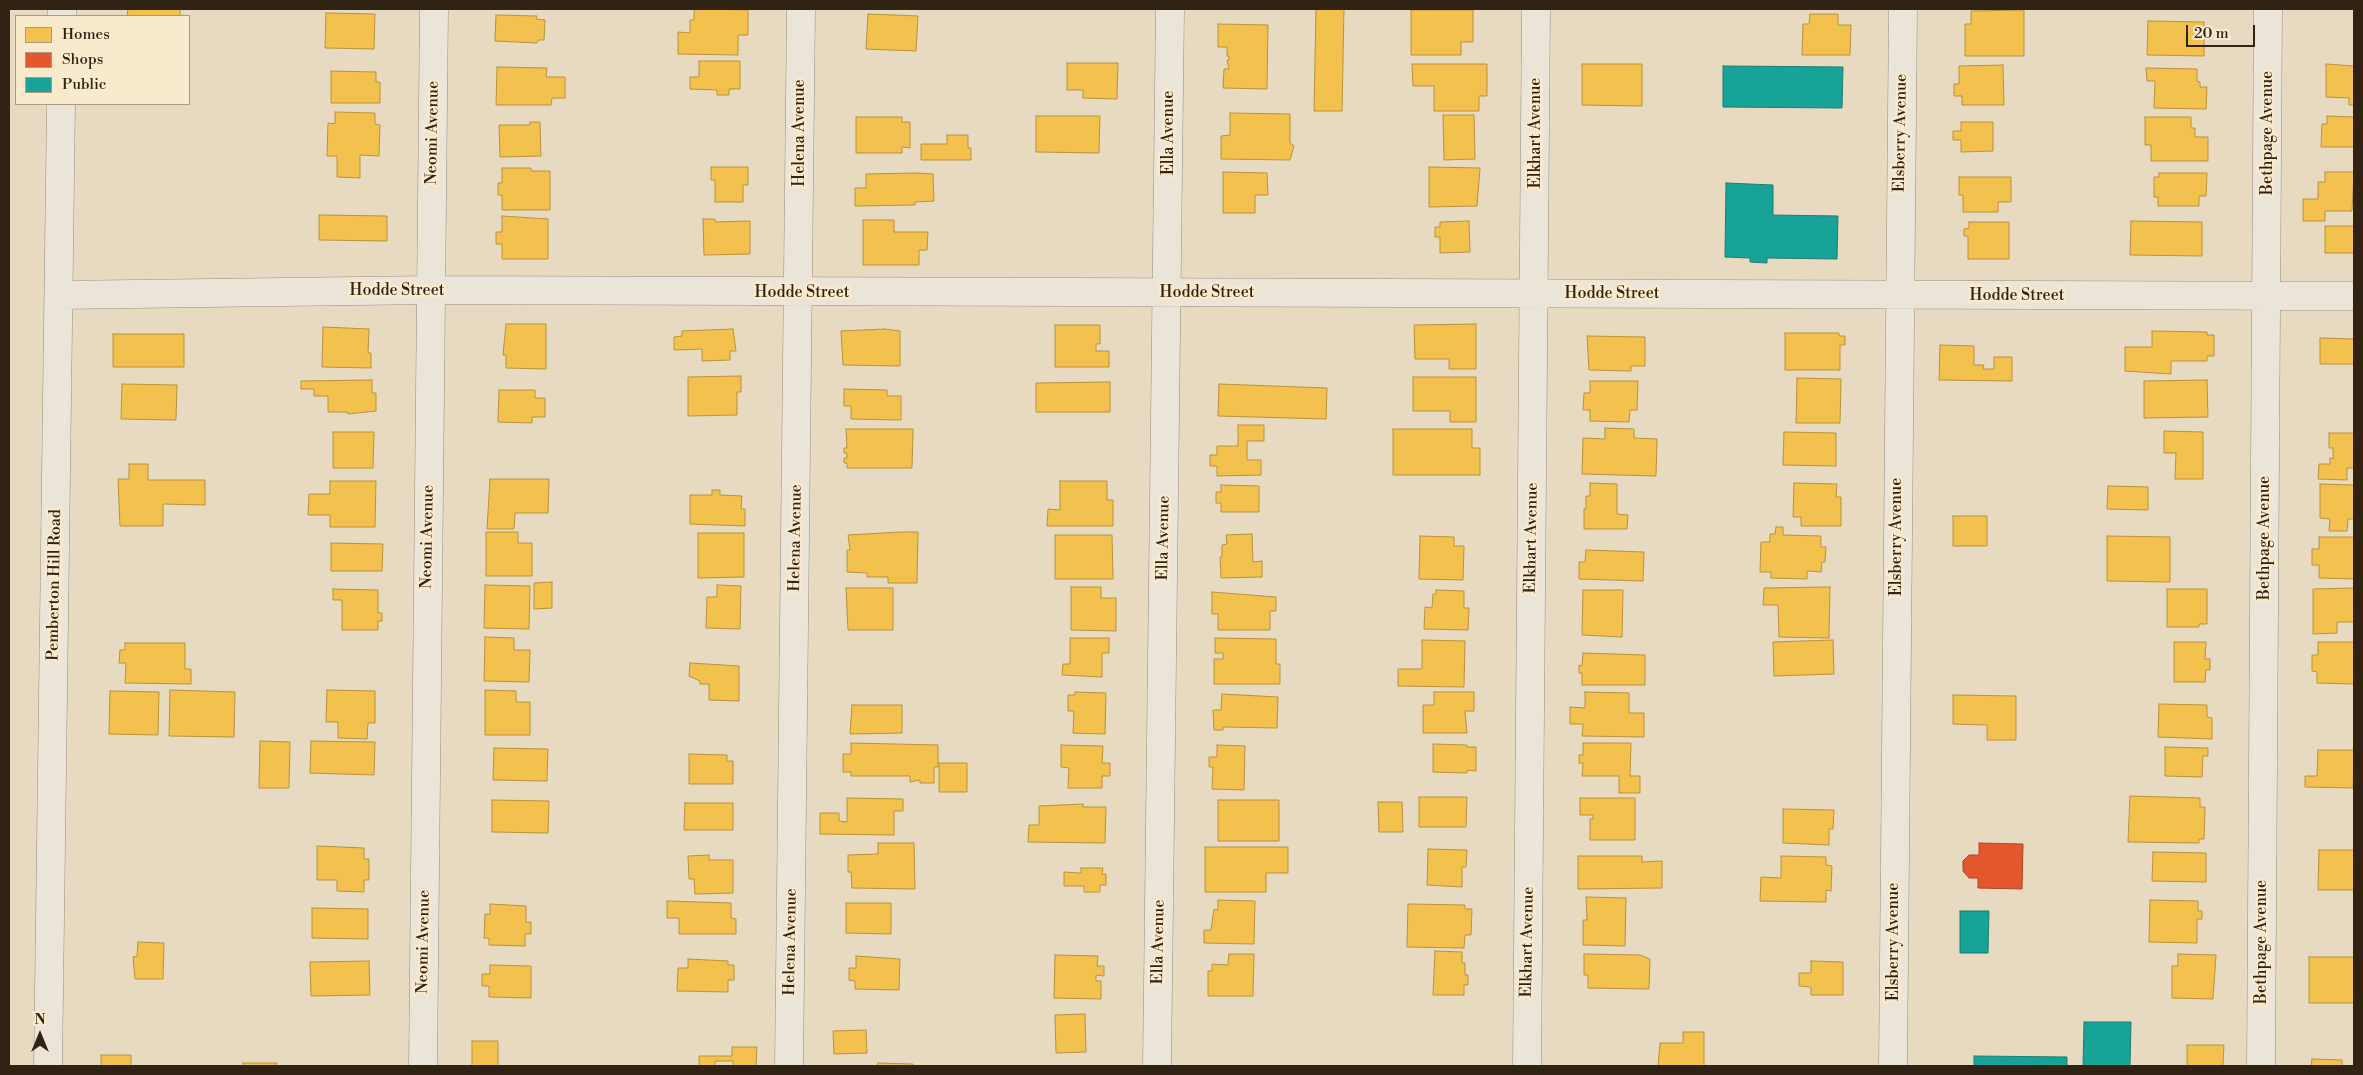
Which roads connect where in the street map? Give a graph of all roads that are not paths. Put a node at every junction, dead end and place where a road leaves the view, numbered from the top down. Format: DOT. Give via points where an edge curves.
graph roads {
  1 [pos="434,9"];
  2 [pos="801,9"];
  3 [pos="1170,9"];
  4 [pos="1536,9"];
  5 [pos="1903,9"];
  6 [pos="2268,9"];
  7 [pos="61,105"];
  8 [pos="431,290"];
  9 [pos="798,293"];
  10 [pos="1168,293"];
  11 [pos="1535,294"];
  12 [pos="60,295"];
  13 [pos="1899,296"];
  14 [pos="2267,296"];
  15 [pos="2354,296"];
  16 [pos="48,1066"];
  17 [pos="423,1066"];
  18 [pos="789,1066"];
  19 [pos="1157,1066"];
  20 [pos="1527,1066"];
  21 [pos="1893,1066"];
  22 [pos="2262,1066"];
  1 -- 8 [label="street, Neomi Avenue"];
  2 -- 9 [label="street, Helena Avenue"];
  3 -- 10 [label="street, Ella Avenue"];
  4 -- 11 [label="street, Elkhart Avenue"];
  5 -- 13 [label="street, Elsberry Avenue"];
  6 -- 14 [label="street, Bethpage Avenue"];
  7 -- 12 [label="street, Pemberton Hill Road"];
  8 -- 9 [label="street, Hodde Street"];
  8 -- 12 [label="street, Hodde Street"];
  8 -- 17 [label="street, Neomi Avenue"];
  9 -- 10 [label="street, Hodde Street"];
  9 -- 18 [label="street, Helena Avenue"];
  10 -- 11 [label="street, Hodde Street"];
  10 -- 19 [label="street, Ella Avenue"];
  11 -- 13 [label="street, Hodde Street"];
  11 -- 20 [label="street, Elkhart Avenue"];
  12 -- 16 [label="street, Pemberton Hill Road"];
  13 -- 14 [label="street, Hodde Street"];
  13 -- 21 [label="street, Elsberry Avenue"];
  14 -- 15 [label="street, Hodde Street"];
  14 -- 22 [label="street, Bethpage Avenue"];
}
